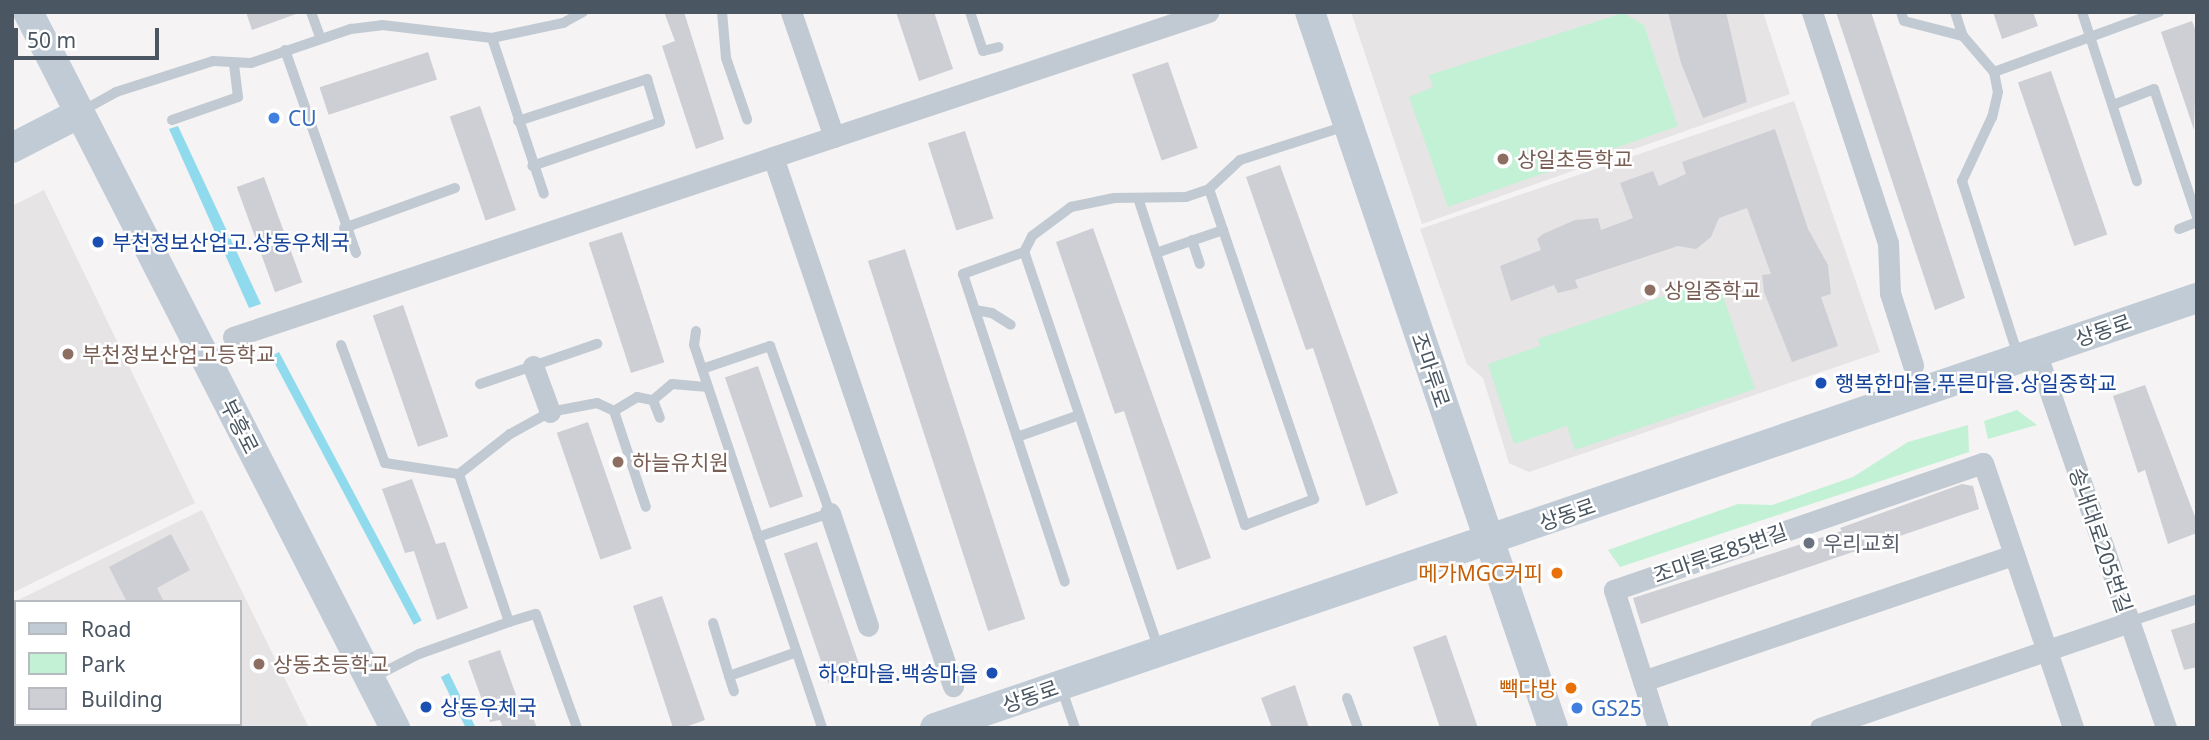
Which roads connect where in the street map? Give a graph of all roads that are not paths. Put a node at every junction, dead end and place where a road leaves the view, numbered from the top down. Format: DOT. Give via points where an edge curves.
graph roads {
  1 [pos="28,12"];
  2 [pos="311,12"];
  3 [pos="583,12"];
  4 [pos="791,12"];
  5 [pos="970,12"];
  6 [pos="1208,12"];
  7 [pos="1310,12"];
  8 [pos="1812,12"];
  9 [pos="1900,12"];
  10 [pos="1955,12"];
  11 [pos="2082,12"];
  12 [pos="2159,12"];
  13 [pos="725,13"];
  14 [pos="1963,36"];
  15 [pos="320,37"];
  16 [pos="2091,37"];
  17 [pos="492,38"];
  18 [pos="999,47"];
  19 [pos="285,50"];
  20 [pos="233,64"];
  21 [pos="1994,72"];
  22 [pos="2113,105"];
  23 [pos="80,113"];
  24 [pos="747,119"];
  25 [pos="172,120"];
  26 [pos="518,121"];
  27 [pos="1349,125"];
  28 [pos="834,137"];
  29 [pos="12,148"];
  30 [pos="774,157"];
  31 [pos="532,166"];
  32 [pos="2137,181"];
  33 [pos="455,188"];
  34 [pos="1209,189"];
  35 [pos="544,194"];
  36 [pos="1139,201"];
  37 [pos="2197,216"];
  38 [pos="2197,222"];
  39 [pos="344,228"];
  40 [pos="2179,229"];
  41 [pos="1223,230"];
  42 [pos="1192,240"];
  43 [pos="1024,252"];
  44 [pos="356,253"];
  45 [pos="1156,253"];
  46 [pos="1200,264"];
  47 [pos="2197,298"];
  48 [pos="975,310"];
  49 [pos="1011,324"];
  50 [pos="696,331"];
  51 [pos="233,337"];
  52 [pos="597,344"];
  53 [pos="341,345"];
  54 [pos="2027,355"];
  55 [pos="1913,365"];
  56 [pos="533,366"];
  57 [pos="702,369"];
  58 [pos="480,384"];
  59 [pos="708,387"];
  60 [pos="653,400"];
  61 [pos="614,411"];
  62 [pos="550,412"];
  63 [pos="1079,415"];
  64 [pos="660,418"];
  65 [pos="1017,437"];
  66 [pos="459,474"];
  67 [pos="646,507"];
  68 [pos="830,513"];
  69 [pos="758,537"];
  70 [pos="1489,541"];
  71 [pos="2014,555"];
  72 [pos="1065,582"];
  73 [pos="2197,599"];
  74 [pos="509,622"];
  75 [pos="2129,622"];
  76 [pos="713,623"];
  77 [pos="868,626"];
  78 [pos="2047,650"];
  79 [pos="797,652"];
  80 [pos="1159,652"];
  81 [pos="729,676"];
  82 [pos="369,679"];
  83 [pos="1643,681"];
  84 [pos="1061,685"];
  85 [pos="953,686"];
  86 [pos="734,691"];
  87 [pos="1347,698"];
  88 [pos="1824,727"];
  89 [pos="395,728"];
  90 [pos="577,728"];
  91 [pos="822,728"];
  92 [pos="936,728"];
  93 [pos="1075,728"];
  94 [pos="1358,728"];
  95 [pos="1553,728"];
  96 [pos="1658,728"];
  97 [pos="2073,728"];
  98 [pos="2166,728"];
  1 -- 23 [label="street, 부흥로"];
  2 -- 15 [label="lane"];
  3 -- 17 [label="lane" via="563,23"];
  4 -- 28 [label="street"];
  5 -- 18 [label="lane" via="983,51"];
  6 -- 28 [label="street"];
  7 -- 27 [label="street, 조마루로"];
  8 -- 55 [label="street" via="1888,243 1890,293"];
  9 -- 14 [label="lane" via="1904,21"];
  10 -- 14 [label="lane"];
  11 -- 16 [label="lane"];
  12 -- 16 [label="lane"];
  13 -- 24 [label="lane" via="726,58"];
  14 -- 21 [label="lane"];
  15 -- 17 [label="lane" via="382,25"];
  15 -- 19 [label="lane"];
  16 -- 21 [label="lane"];
  16 -- 22 [label="lane"];
  17 -- 26 [label="lane"];
  19 -- 20 [label="lane"];
  19 -- 39 [label="lane"];
  20 -- 23 [label="lane" via="213,61 116,92"];
  20 -- 25 [label="lane" via="238,97"];
  21 -- 54 [label="lane" via="1998,92 1993,117 1962,181"];
  22 -- 32 [label="lane"];
  22 -- 37 [label="lane" via="2154,89"];
  23 -- 29 [label="street"];
  23 -- 82 [label="street, 부흥로"];
  26 -- 31 [label="lane"];
  26 -- 31 [label="lane" via="647,79 660,122"];
  27 -- 34 [label="lane" via="1240,160"];
  27 -- 70 [label="street, 조마루로"];
  28 -- 30 [label="street"];
  30 -- 51 [label="street"];
  30 -- 85 [label="street"];
  31 -- 35 [label="lane"];
  33 -- 39 [label="lane"];
  34 -- 36 [label="lane" via="1186,198"];
  34 -- 41 [label="lane"];
  36 -- 43 [label="lane" via="1114,198 1070,207 1032,236"];
  36 -- 45 [label="lane"];
  38 -- 40 [label="lane"];
  39 -- 44 [label="lane"];
  41 -- 42 [label="lane"];
  41 -- 45 [label="lane" via="1314,499 1245,525"];
  42 -- 45 [label="lane"];
  42 -- 46 [label="lane"];
  43 -- 48 [label="lane" via="963,274"];
  43 -- 63 [label="lane"];
  47 -- 54 [label="street, 상동로"];
  48 -- 49 [label="lane"];
  48 -- 65 [label="lane"];
  50 -- 57 [label="lane" via="694,345"];
  52 -- 56 [label="lane"];
  53 -- 66 [label="lane" via="385,463"];
  54 -- 70 [label="street, 상동로"];
  54 -- 75 [label="street, 송내대로205번길"];
  56 -- 58 [label="lane"];
  56 -- 62 [label="street"];
  57 -- 59 [label="lane"];
  57 -- 68 [label="lane" via="770,346"];
  59 -- 60 [label="lane" via="672,384"];
  59 -- 69 [label="lane"];
  60 -- 61 [label="lane" via="638,397"];
  60 -- 64 [label="lane"];
  61 -- 62 [label="lane" via="597,403"];
  61 -- 67 [label="lane"];
  62 -- 66 [label="lane" via="510,434"];
  63 -- 65 [label="lane"];
  63 -- 80 [label="lane"];
  65 -- 72 [label="lane"];
  66 -- 74 [label="lane"];
  68 -- 69 [label="lane"];
  68 -- 77 [label="street"];
  69 -- 79 [label="lane"];
  70 -- 80 [label="street, 상동로"];
  70 -- 95 [label="street, 조마루로"];
  71 -- 78 [label="street, 조마루로85번길"];
  71 -- 83 [label="street"];
  71 -- 83 [label="street, 조마루로85번길" via="1983,463 1614,590"];
  73 -- 75 [label="lane"];
  74 -- 82 [label="lane" via="419,654"];
  74 -- 90 [label="lane" via="536,614"];
  75 -- 78 [label="street"];
  75 -- 98 [label="street, 송내대로205번길"];
  76 -- 81 [label="lane"];
  78 -- 88 [label="street"];
  78 -- 97 [label="street, 조마루로85번길"];
  79 -- 81 [label="lane"];
  79 -- 91 [label="lane"];
  80 -- 84 [label="street, 상동로"];
  81 -- 86 [label="lane"];
  82 -- 89 [label="street, 부흥로"];
  83 -- 96 [label="street, 조마루로85번길"];
  84 -- 92 [label="street, 상동로"];
  84 -- 93 [label="lane"];
  87 -- 94 [label="lane"];
}
